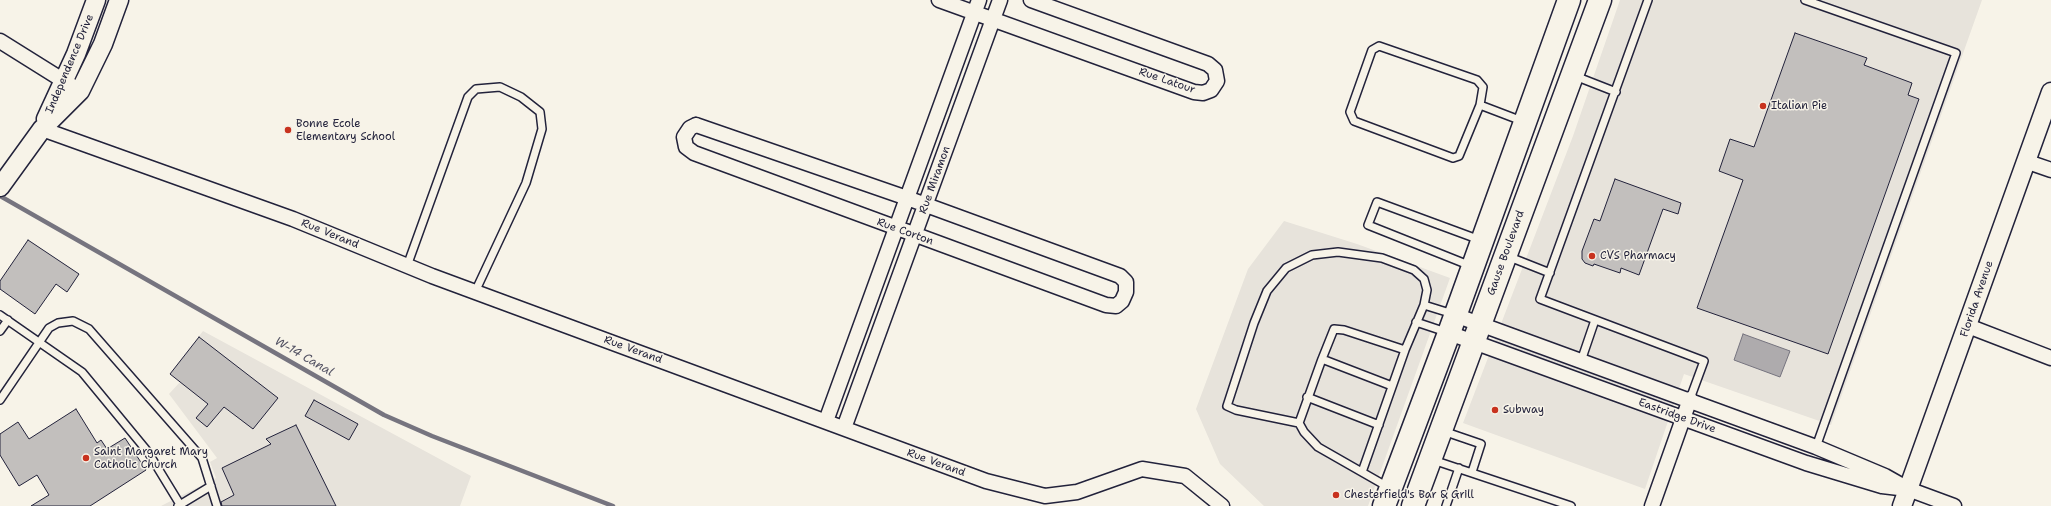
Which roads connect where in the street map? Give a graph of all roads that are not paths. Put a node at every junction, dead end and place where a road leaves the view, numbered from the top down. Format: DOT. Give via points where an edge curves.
graph roads {
  1 [pos="96,0"];
  2 [pos="119,0"];
  3 [pos="939,0"];
  4 [pos="1000,0"];
  5 [pos="1031,0"];
  6 [pos="1569,0"];
  7 [pos="1600,0"];
  8 [pos="1648,0"];
  9 [pos="1805,0"];
  10 [pos="977,6"];
  11 [pos="994,19"];
  12 [pos="0,42"];
  13 [pos="1546,62"];
  14 [pos="1572,75"];
  15 [pos="63,79"];
  16 [pos="80,91"];
  17 [pos="1616,92"];
  18 [pos="2051,92"];
  19 [pos="1480,105"];
  20 [pos="1525,122"];
  21 [pos="42,129"];
  22 [pos="2025,161"];
  23 [pos="2051,170"];
  24 [pos="0,187"];
  25 [pos="907,198"];
  26 [pos="926,205"];
  27 [pos="896,229"];
  28 [pos="915,236"];
  29 [pos="1482,240"];
  30 [pos="1505,255"];
  31 [pos="407,266"];
  32 [pos="1473,266"];
  33 [pos="1550,272"];
  34 [pos="476,292"];
  35 [pos="1424,305"];
  36 [pos="0,315"];
  37 [pos="8,320"];
  38 [pos="1595,320"];
  39 [pos="1416,322"];
  40 [pos="1452,324"];
  41 [pos="1968,326"];
  42 [pos="0,331"];
  43 [pos="1477,332"];
  44 [pos="41,342"];
  45 [pos="1405,350"];
  46 [pos="2051,358"];
  47 [pos="1322,359"];
  48 [pos="1581,361"];
  49 [pos="1577,379"];
  50 [pos="1392,386"];
  51 [pos="1307,397"];
  52 [pos="1690,399"];
  53 [pos="0,400"];
  54 [pos="1684,419"];
  55 [pos="826,421"];
  56 [pos="1299,423"];
  57 [pos="1379,425"];
  58 [pos="844,428"];
  59 [pos="1441,430"];
  60 [pos="1816,447"];
  61 [pos="1430,459"];
  62 [pos="1459,468"];
  63 [pos="1362,472"];
  64 [pos="1472,472"];
  65 [pos="211,486"];
  66 [pos="1908,489"];
  67 [pos="1388,497"];
  68 [pos="1555,504"];
  69 [pos="180,506"];
  70 [pos="217,506"];
  71 [pos="1222,506"];
  72 [pos="1413,506"];
  73 [pos="1446,506"];
  74 [pos="1571,506"];
  75 [pos="1652,506"];
  76 [pos="1902,506"];
  77 [pos="1954,506"];
  1 -- 15 [label="street, Independence Drive" via="76,54"];
  2 -- 16 [label="street, Independence Drive" via="103,44"];
  3 -- 10 [label="street, Rue Latour"];
  4 -- 11 [label="street, Rue Miramon"];
  5 -- 11 [label="street, Rue Latour" via="1208,64 1215,70 1217,81 1211,90 1203,94 1194,92"];
  6 -- 13 [label="main road"];
  7 -- 14 [label="main road, Gause Boulevard"];
  8 -- 17 [label="lane"];
  9 -- 60 [label="lane" via="1956,53"];
  10 -- 11 [label="street, Rue Latour"];
  10 -- 25 [label="street, Rue Miramon"];
  11 -- 26 [label="street, Rue Miramon"];
  12 -- 15 [label="street"];
  13 -- 14 [label="main road"];
  13 -- 20 [label="main road"];
  14 -- 17 [label="lane"];
  14 -- 30 [label="main road, Gause Boulevard"];
  15 -- 16 [label="street"];
  15 -- 21 [label="street, Independence Drive"];
  16 -- 21 [label="street, Independence Drive"];
  17 -- 33 [label="lane"];
  18 -- 22 [label="street, Florida Avenue"];
  19 -- 19 [label="lane" via="1459,156 1453,158 1354,121 1350,112 1372,50 1379,46 1477,80 1483,87"];
  19 -- 20 [label="lane"];
  20 -- 29 [label="main road"];
  21 -- 24 [label="street, Independence Drive"];
  21 -- 31 [label="street, Rue Verand" via="293,219"];
  22 -- 23 [label="street"];
  22 -- 41 [label="street, Florida Avenue"];
  25 -- 26 [label="street, Rue Corton"];
  25 -- 27 [label="street, Rue Miramon"];
  25 -- 27 [label="street, Rue Corton" via="704,126 696,125 690,128 684,137 686,147 694,153"];
  26 -- 28 [label="street, Rue Miramon"];
  26 -- 28 [label="street, Rue Corton" via="1120,276 1126,282 1126,292 1116,306 1106,305"];
  27 -- 28 [label="street, Rue Corton"];
  27 -- 55 [label="street, Rue Miramon"];
  28 -- 58 [label="street, Rue Miramon"];
  29 -- 32 [label="main road"];
  29 -- 32 [label="lane" via="1377,202 1368,225"];
  30 -- 33 [label="lane"];
  30 -- 43 [label="main road, Gause Boulevard"];
  31 -- 34 [label="street, Rue Verand"];
  31 -- 34 [label="lane" via="468,97 476,89 500,87 521,97 540,112 542,129 526,183"];
  32 -- 40 [label="main road"];
  33 -- 38 [label="lane" via="1540,299"];
  34 -- 55 [label="street, Rue Verand"];
  35 -- 39 [label="lane"];
  35 -- 40 [label="lane"];
  35 -- 56 [label="lane" via="1427,290 1424,279 1414,270 1382,258 1338,252 1312,255 1286,268 1267,291 1227,406"];
  36 -- 37 [label="lane"];
  37 -- 42 [label="lane"];
  37 -- 44 [label="lane"];
  38 -- 48 [label="lane"];
  38 -- 52 [label="lane" via="1704,361"];
  39 -- 40 [label="lane"];
  39 -- 45 [label="lane"];
  40 -- 43 [label="street, Eastridge Drive"];
  40 -- 43 [label="street, Eastridge Drive"];
  40 -- 67 [label="main road"];
  41 -- 46 [label="street"];
  41 -- 66 [label="street, Florida Avenue"];
  43 -- 48 [label="street, Eastridge Drive"];
  43 -- 49 [label="street, Eastridge Drive"];
  43 -- 59 [label="main road, Gause Boulevard"];
  44 -- 53 [label="lane"];
  44 -- 65 [label="lane" via="49,328 58,322 73,321 90,328 202,458"];
  44 -- 69 [label="lane" via="82,372 148,452"];
  45 -- 47 [label="lane" via="1344,330 1334,330"];
  45 -- 50 [label="lane"];
  47 -- 50 [label="lane"];
  47 -- 51 [label="lane"];
  48 -- 49 [label="street"];
  48 -- 52 [label="street, Eastridge Drive"];
  49 -- 54 [label="street, Eastridge Drive"];
  50 -- 57 [label="lane"];
  51 -- 56 [label="lane"];
  51 -- 57 [label="lane"];
  52 -- 54 [label="street"];
  52 -- 60 [label="street, Eastridge Drive"];
  54 -- 66 [label="street, Eastridge Drive" via="1806,463 1882,486"];
  54 -- 75 [label="street"];
  55 -- 58 [label="street, Rue Verand"];
  56 -- 63 [label="lane" via="1318,447"];
  57 -- 63 [label="lane"];
  58 -- 71 [label="street, Rue Verand" via="986,481 1045,496 1077,492 1142,469 1185,476"];
  59 -- 61 [label="main road, Gause Boulevard"];
  59 -- 64 [label="lane" via="1481,444"];
  60 -- 66 [label="street, Eastridge Drive" via="1885,476"];
  61 -- 62 [label="lane"];
  61 -- 72 [label="main road, Gause Boulevard"];
  62 -- 64 [label="lane"];
  62 -- 73 [label="lane"];
  63 -- 67 [label="lane"];
  64 -- 68 [label="lane"];
  65 -- 69 [label="lane"];
  65 -- 70 [label="lane"];
  66 -- 76 [label="street, Florida Avenue"];
  66 -- 77 [label="street, Eastridge Drive"];
  68 -- 74 [label="lane"];
}
